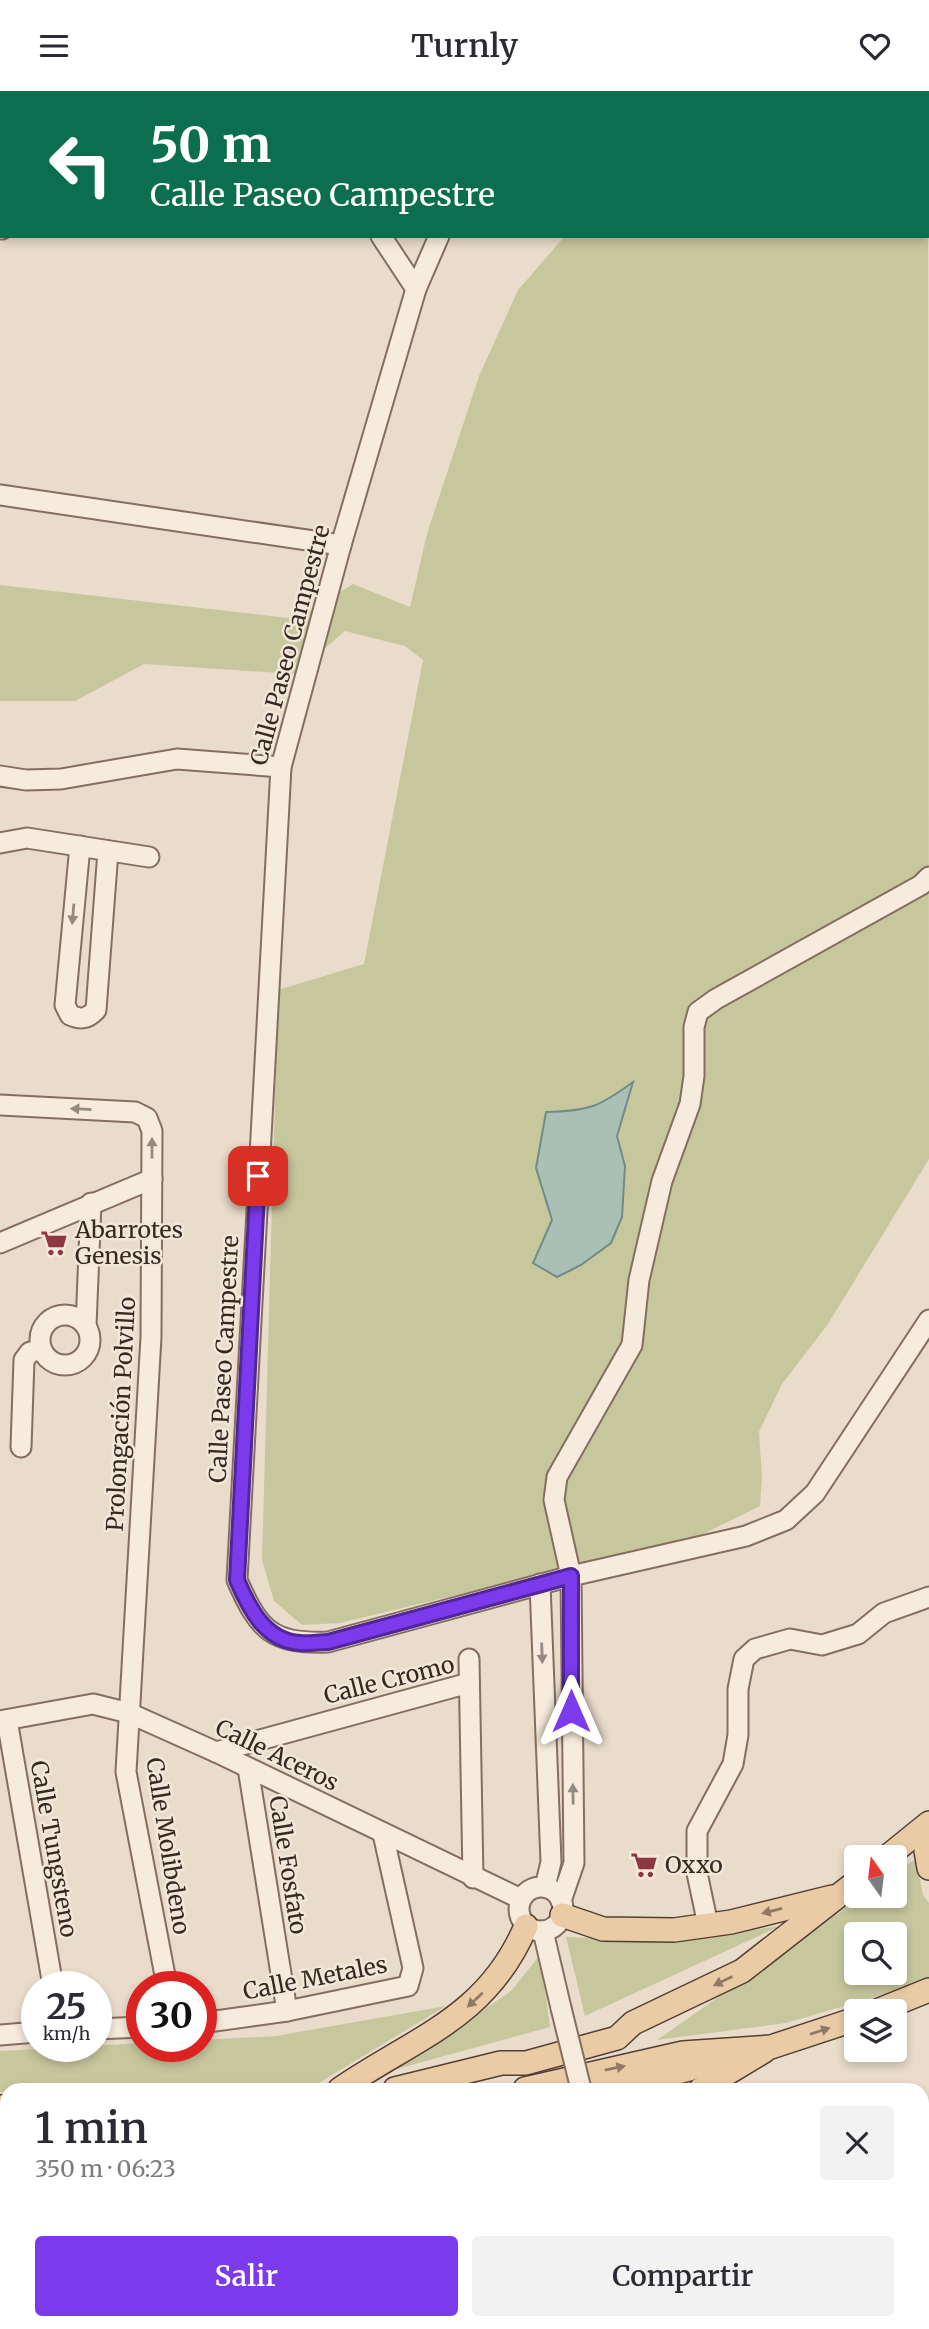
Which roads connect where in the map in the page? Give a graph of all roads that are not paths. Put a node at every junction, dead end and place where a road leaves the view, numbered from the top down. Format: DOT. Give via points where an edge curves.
graph roads {
  1 [pos="382,238"];
  2 [pos="438,238"];
  3 [pos="416,289"];
  4 [pos="0,495"];
  5 [pos="341,545"];
  6 [pos="281,767"];
  7 [pos="0,776"];
  8 [pos="0,843"];
  9 [pos="79,846"];
  10 [pos="108,851"];
  11 [pos="149,857"];
  12 [pos="929,877"];
  13 [pos="0,1105"];
  14 [pos="152,1179"];
  15 [pos="90,1203"];
  16 [pos="0,1243"];
  17 [pos="929,1320"];
  18 [pos="86,1327"];
  19 [pos="42,1350"];
  20 [pos="21,1447"];
  21 [pos="571,1576"];
  22 [pos="540,1584"];
  23 [pos="929,1597"];
  24 [pos="469,1659"];
  25 [pos="469,1682"];
  26 [pos="571,1711"];
  27 [pos="544,1712"];
  28 [pos="129,1713"];
  29 [pos="4,1721"];
  30 [pos="216,1752"];
  31 [pos="248,1769"];
  32 [pos="929,1823"];
  33 [pos="383,1834"];
  34 [pos="929,1843"];
  35 [pos="902,1845"];
  36 [pos="929,1868"];
  37 [pos="474,1878"];
  38 [pos="545,1887"];
  39 [pos="844,1890"];
  40 [pos="844,1891"];
  41 [pos="521,1899"];
  42 [pos="562,1908"];
  43 [pos="708,1925"];
  44 [pos="535,1928"];
  45 [pos="50,1971"];
  46 [pos="164,1971"];
  47 [pos="929,1990"];
  48 [pos="907,1999"];
  49 [pos="287,2011"];
  50 [pos="217,2020"];
  51 [pos="844,2023"];
  52 [pos="21,2033"];
  53 [pos="0,2035"];
  54 [pos="771,2047"];
  55 [pos="736,2051"];
  56 [pos="350,2083"];
  57 [pos="419,2083"];
  58 [pos="551,2083"];
  59 [pos="580,2083"];
  60 [pos="634,2083"];
  61 [pos="711,2083"];
  1 -- 3 [label="street"];
  2 -- 3 [label="street, Calle Paseo Campestre"];
  3 -- 5 [label="street, Calle Paseo Campestre"];
  4 -- 5 [label="street"];
  5 -- 6 [label="street, Calle Paseo Campestre"];
  6 -- 7 [label="street" via="177,759 61,779"];
  6 -- 22 [label="street, Calle Paseo Campestre" via="237,1580 249,1608 268,1631 297,1643 328,1642"];
  8 -- 9 [label="street" via="27,838"];
  9 -- 10 [label="street"];
  9 -- 10 [label="street, one-way" via="65,1005 70,1015 79,1019 96,1010"];
  10 -- 11 [label="street"];
  12 -- 21 [label="street" via="698,1013 690,1104 662,1181 639,1280 632,1345 557,1477 554,1500"];
  14 -- 13 [label="street, Prolongación Polvillo, one-way" via="152,1131 147,1118 135,1112"];
  14 -- 15 [label="street"];
  14 -- 28 [label="street, Prolongación Polvillo" via="151,1336"];
  15 -- 16 [label="street"];
  15 -- 18 [label="street"];
  17 -- 21 [label="street, Calle Paseo Campestre" via="815,1493 786,1520 746,1537"];
  18 -- 19 [label="street" via="72,1317 55,1317 41,1334"];
  18 -- 19 [label="street" via="88,1351 76,1363 59,1365"];
  19 -- 20 [label="street" via="30,1352 24,1360"];
  21 -- 22 [label="street, Calle Paseo Campestre"];
  21 -- 26 [label="street"];
  22 -- 27 [label="street, one-way"];
  23 -- 43 [label="street" via="884,1613 858,1634 822,1645 790,1639 755,1649 744,1659 733,1765 697,1831 697,1873"];
  24 -- 25 [label="street"];
  25 -- 30 [label="street, Calle Cromo"];
  25 -- 37 [label="street, Calle Cromo"];
  26 -- 27 [label="street"];
  42 -- 26 [label="street, one-way" via="574,1863"];
  27 -- 38 [label="street" via="551,1862"];
  28 -- 29 [label="street, Calle Aceros" via="93,1704"];
  28 -- 30 [label="street, Calle Aceros"];
  28 -- 46 [label="street, Calle Molibdeno" via="126,1772"];
  29 -- 45 [label="street, Calle Tungsteno"];
  30 -- 31 [label="street, Calle Aceros"];
  31 -- 33 [label="street, Calle Aceros"];
  31 -- 49 [label="street, Calle Fosfato"];
  32 -- 35 [label="main road"];
  33 -- 37 [label="street, Calle Aceros"];
  33 -- 49 [label="street, Calle Metales" via="413,1968 408,1986"];
  34 -- 36 [label="main road"];
  37 -- 41 [label="street, Calle Aceros"];
  38 -- 41 [label="street" via="531,1889"];
  38 -- 42 [label="street" via="552,1890"];
  39 -- 43 [label="main road, one-way"];
  40 -- 57 [label="main road, one-way" via="742,1971 633,2023 617,2038 526,2063 501,2063"];
  41 -- 44 [label="street" via="519,1914"];
  42 -- 43 [label="main road" via="603,1929 674,1930"];
  42 -- 44 [label="street" via="558,1923"];
  44 -- 56 [label="main road, one-way" via="478,1999 450,2022"];
  44 -- 59 [label="street, bridge"];
  47 -- 48 [label="main road"];
  49 -- 50 [label="street, Calle Metales"];
  54 -- 51 [label="main road, one-way"];
  52 -- 53 [label="street"];
  54 -- 55 [label="main road"];
  54 -- 61 [label="main road"];
  58 -- 55 [label="main road, one-way" via="683,2053"];
  55 -- 60 [label="main road"];
}
